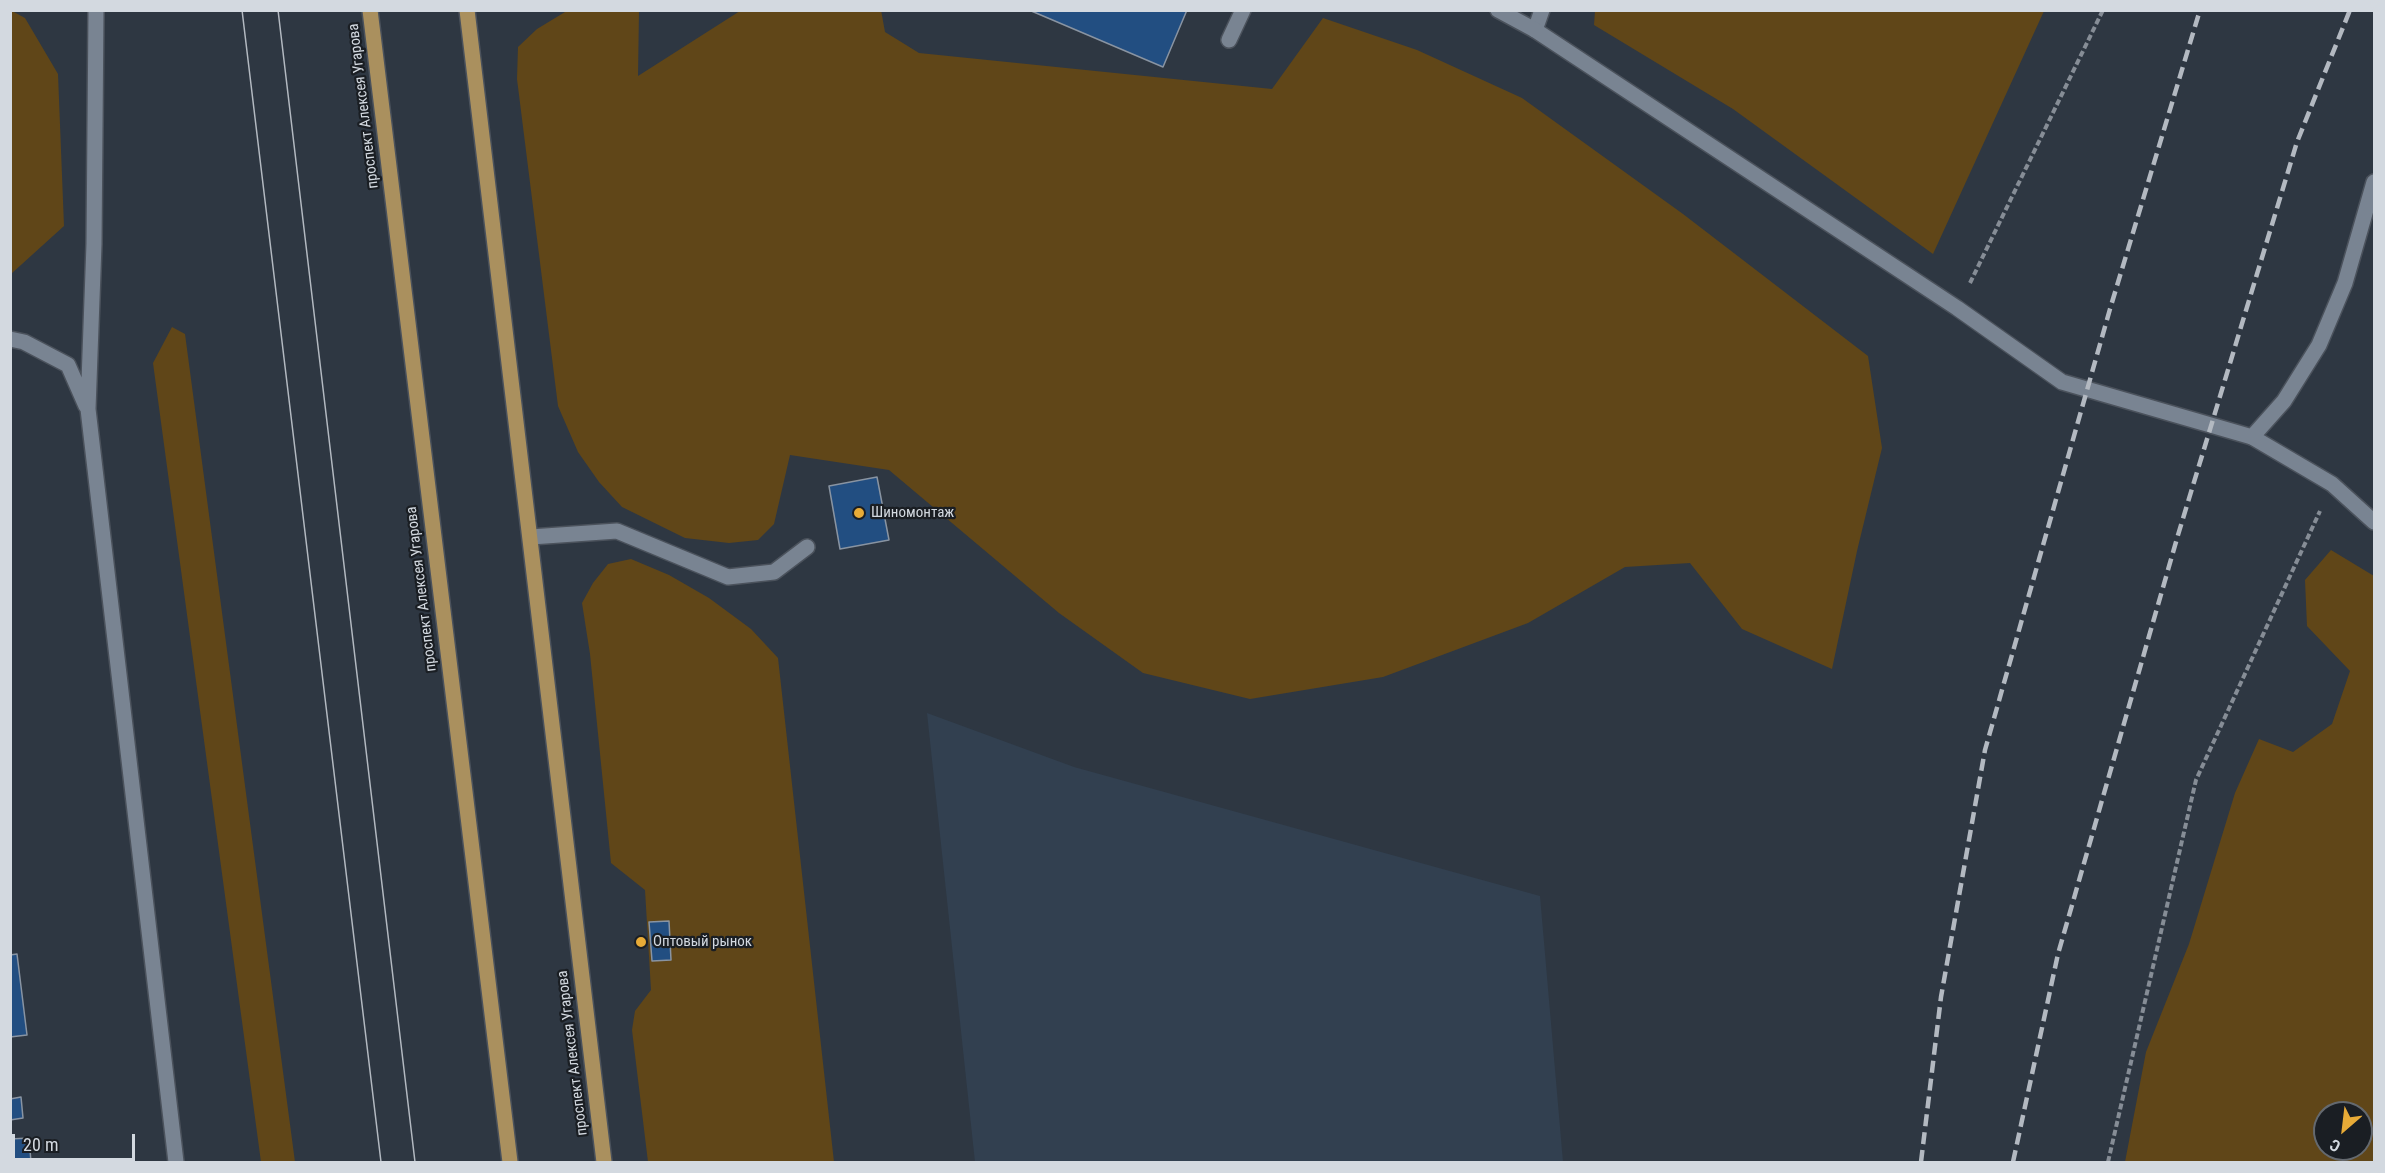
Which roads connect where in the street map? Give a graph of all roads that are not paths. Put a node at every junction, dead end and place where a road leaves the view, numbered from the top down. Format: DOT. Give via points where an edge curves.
graph roads {
  1 [pos="96,10"];
  2 [pos="370,10"];
  3 [pos="472,10"];
  4 [pos="1243,10"];
  5 [pos="1498,10"];
  6 [pos="1542,10"];
  7 [pos="467,11"];
  8 [pos="1535,30"];
  9 [pos="1229,40"];
  10 [pos="2374,182"];
  11 [pos="10,339"];
  12 [pos="88,409"];
  13 [pos="2252,437"];
  14 [pos="2374,522"];
  15 [pos="531,537"];
  16 [pos="807,547"];
  17 [pos="176,1162"];
  18 [pos="510,1162"];
  19 [pos="604,1162"];
  1 -- 12 [label="street"];
  2 -- 18 [label="main road, проспект Алексея Угарова"];
  3 -- 7 [label="street"];
  4 -- 9 [label="street"];
  5 -- 8 [label="street"];
  6 -- 8 [label="street"];
  7 -- 15 [label="main road, проспект Алексея Угарова"];
  8 -- 13 [label="street" via="1957,308 2062,382"];
  10 -- 13 [label="street" via="2345,283 2319,345 2284,401"];
  11 -- 12 [label="street" via="68,365"];
  12 -- 17 [label="street"];
  13 -- 14 [label="street" via="2332,484"];
  15 -- 16 [label="street" via="617,531 728,577 774,572"];
  15 -- 19 [label="main road, проспект Алексея Угарова"];
}
